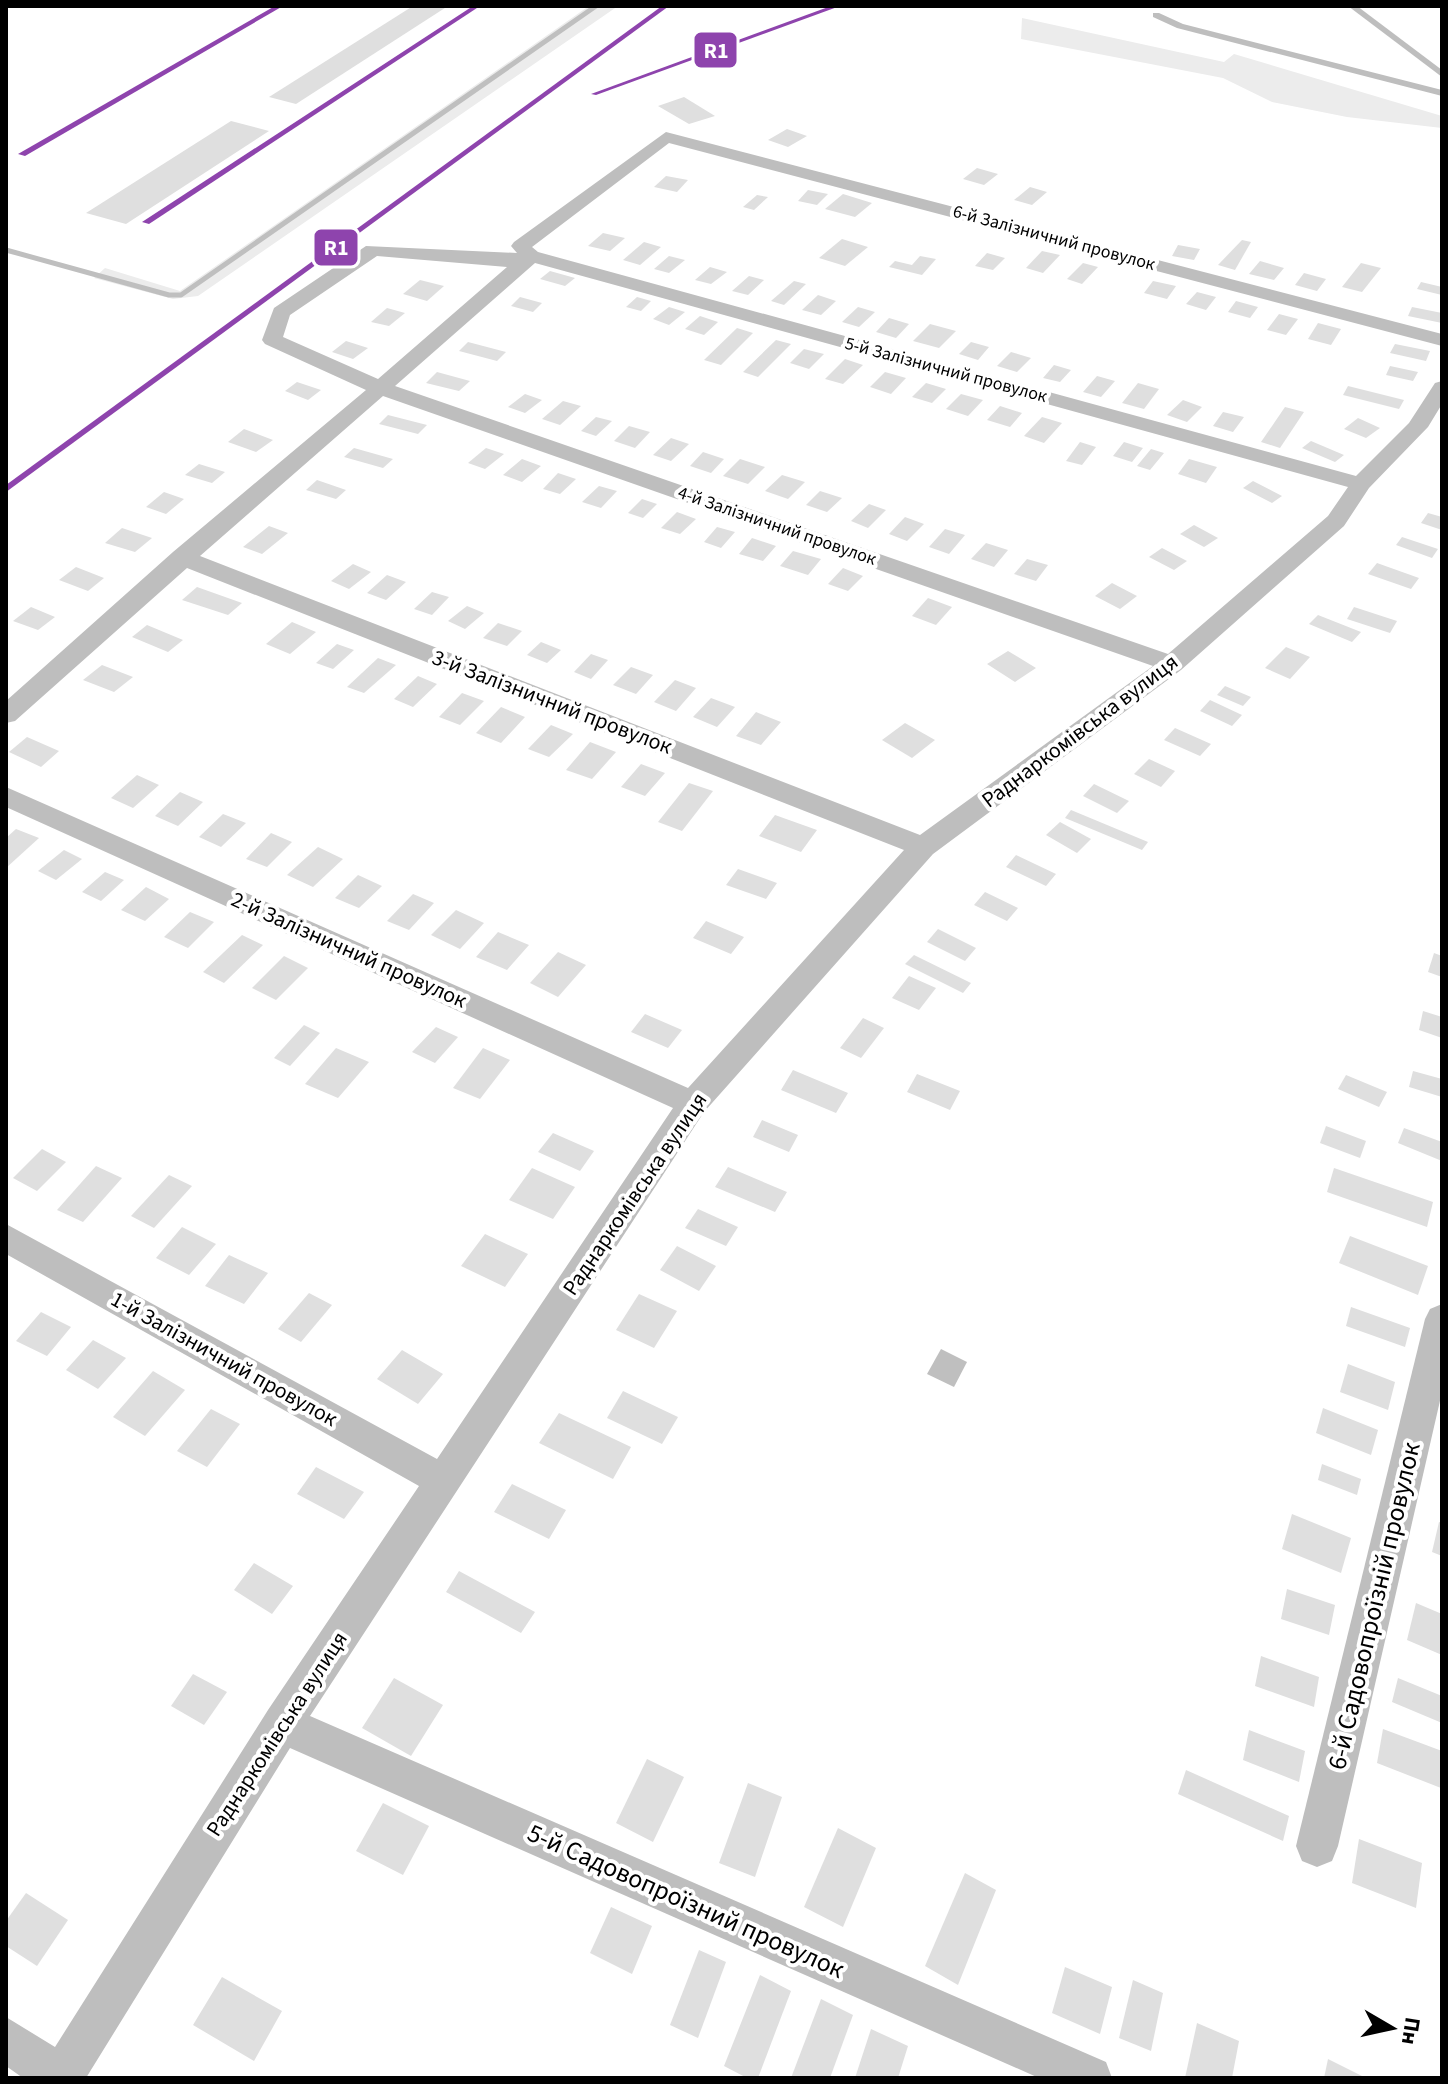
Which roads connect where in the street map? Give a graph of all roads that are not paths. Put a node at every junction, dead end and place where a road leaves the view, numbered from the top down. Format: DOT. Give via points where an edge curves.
graph roads {
  1 [pos="1352,6"];
  2 [pos="1156,15"];
  3 [pos="1442,74"];
  4 [pos="1442,93"];
  5 [pos="531,256"];
  6 [pos="1442,340"];
  7 [pos="1442,387"];
  8 [pos="382,389"];
  9 [pos="1430,431"];
  10 [pos="1361,484"];
  11 [pos="181,557"];
  12 [pos="1172,664"];
  13 [pos="6,715"];
  14 [pos="6,796"];
  15 [pos="923,847"];
  16 [pos="693,1103"];
  17 [pos="6,1238"];
  18 [pos="1442,1319"];
  19 [pos="442,1480"];
  20 [pos="282,1724"];
  21 [pos="1317,1846"];
  22 [pos="6,2039"];
  23 [pos="60,2078"];
  24 [pos="1090,2078"];
  1 -- 3 [label="lane"];
  2 -- 4 [label="lane" via="1180,26"];
  5 -- 6 [label="street, 6-й Залізничний провулок" via="521,246 666,137"];
  5 -- 8 [label="street"];
  5 -- 8 [label="street, 4-й Залізничний провулок" via="508,261 373,250 281,312 272,340"];
  5 -- 10 [label="street, 5-й Залізничний провулок"];
  7 -- 9 [label="street, Раднаркомівська вулиця"];
  8 -- 11 [label="street"];
  8 -- 12 [label="street, 4-й Залізничний провулок"];
  9 -- 10 [label="street, Раднаркомівська вулиця"];
  10 -- 12 [label="street, Раднаркомівська вулиця" via="1336,521"];
  11 -- 13 [label="street"];
  11 -- 15 [label="street, 3-й Залізничний провулок"];
  12 -- 15 [label="street, Раднаркомівська вулиця"];
  14 -- 16 [label="street, 2-й Залізничний провулок"];
  15 -- 16 [label="street, Раднаркомівська вулиця"];
  16 -- 19 [label="street, Раднаркомівська вулиця"];
  17 -- 19 [label="street, 1-й Залізничний провулок"];
  18 -- 21 [label="street, 6-й Садовопроїзній провулок"];
  19 -- 20 [label="street, Раднаркомівська вулиця"];
  20 -- 23 [label="street, Раднаркомівська вулиця"];
  20 -- 24 [label="street, 5-й Садовопроїзний провулок"];
  22 -- 23 [label="street"];
}
